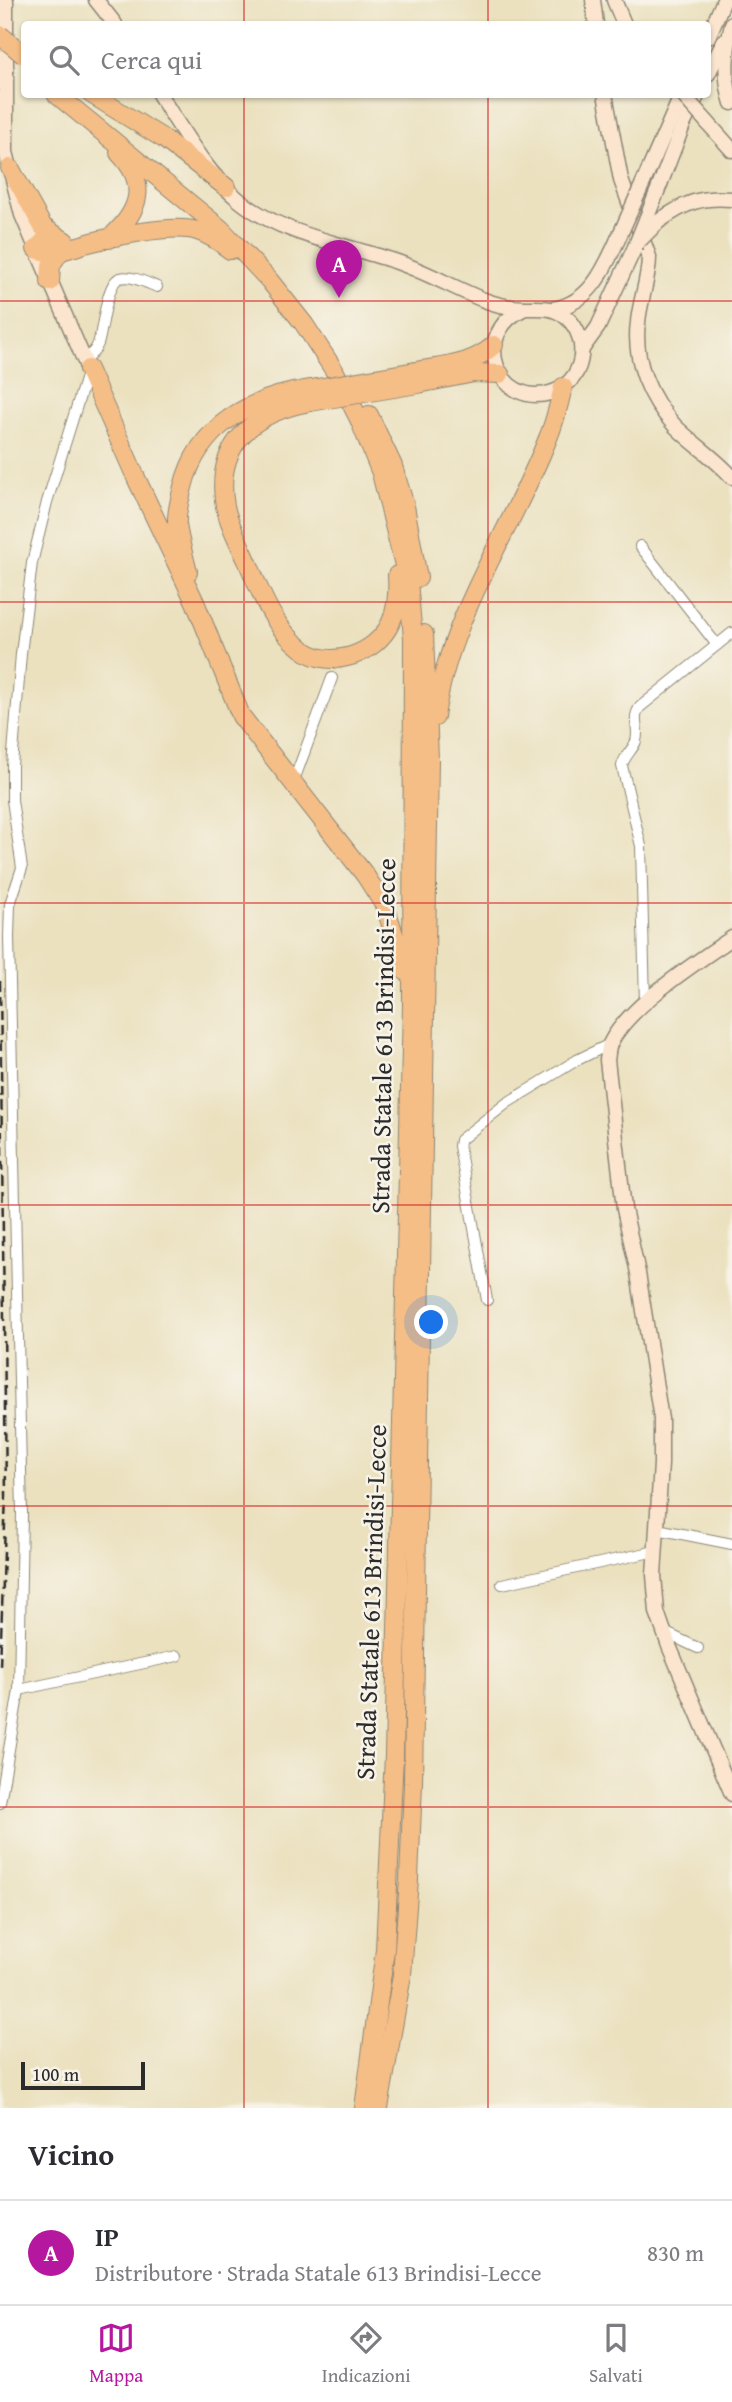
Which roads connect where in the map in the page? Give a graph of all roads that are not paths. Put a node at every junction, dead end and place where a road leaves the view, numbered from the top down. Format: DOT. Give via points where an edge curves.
graph roads {
  1 [pos="6,0"];
  2 [pos="96,0"];
  3 [pos="593,0"];
  4 [pos="614,0"];
  5 [pos="721,5"];
  6 [pos="113,21"];
  7 [pos="596,21"];
  8 [pos="623,21"];
  9 [pos="732,23"];
  10 [pos="711,30"];
  11 [pos="0,35"];
  12 [pos="0,49"];
  13 [pos="21,52"];
  14 [pos="21,66"];
  15 [pos="711,68"];
  16 [pos="61,98"];
  17 [pos="79,98"];
  18 [pos="97,98"];
  19 [pos="162,98"];
  20 [pos="606,98"];
  21 [pos="680,98"];
  22 [pos="686,98"];
  23 [pos="696,98"];
  24 [pos="732,103"];
  25 [pos="90,121"];
  26 [pos="732,150"];
  27 [pos="10,168"];
  28 [pos="226,187"];
  29 [pos="732,200"];
  30 [pos="110,239"];
  31 [pos="58,245"];
  32 [pos="635,247"];
  33 [pos="36,249"];
  34 [pos="269,280"];
  35 [pos="50,282"];
  36 [pos="158,287"];
  37 [pos="525,308"];
  38 [pos="553,309"];
  39 [pos="494,345"];
  40 [pos="582,349"];
  41 [pos="86,365"];
  42 [pos="500,374"];
  43 [pos="417,377"];
  44 [pos="564,387"];
  45 [pos="311,396"];
  46 [pos="732,477"];
  47 [pos="392,520"];
  48 [pos="640,546"];
  49 [pos="195,602"];
  50 [pos="732,633"];
  51 [pos="717,645"];
  52 [pos="332,678"];
  53 [pos="429,759"];
  54 [pos="292,783"];
  55 [pos="732,938"];
  56 [pos="645,1003"];
  57 [pos="412,1005"];
  58 [pos="610,1044"];
  59 [pos="486,1300"];
  60 [pos="657,1529"];
  61 [pos="732,1544"];
  62 [pos="656,1551"];
  63 [pos="502,1584"];
  64 [pos="664,1632"];
  65 [pos="698,1648"];
  66 [pos="177,1656"];
  67 [pos="19,1690"];
  68 [pos="732,1794"];
  69 [pos="0,1803"];
  70 [pos="364,2108"];
  71 [pos="379,2108"];
  1 -- 27 [label="main road" via="6,152"];
  2 -- 6 [label="main road"];
  3 -- 7 [label="main road"];
  4 -- 8 [label="main road"];
  5 -- 10 [label="main road"];
  9 -- 15 [label="main road"];
  9 -- 24 [label="main road" via="725,64"];
  11 -- 13 [label="highway, bridge"];
  12 -- 14 [label="highway"];
  16 -- 25 [label="highway, Strada Statale 613 Brindisi-Lecce"];
  17 -- 53 [label="highway, Strada Statale 613 Brindisi-Lecce" via="229,221 313,317 344,364 393,466 405,506 424,640"];
  18 -- 28 [label="highway" via="164,139"];
  19 -- 28 [label="main road" via="197,153"];
  20 -- 46 [label="main road" via="621,180 649,257 638,321 643,377 674,424"];
  21 -- 38 [label="main road, bridge" via="608,261 586,293 568,307"];
  22 -- 26 [label="main road, bridge"];
  23 -- 32 [label="main road, bridge"];
  25 -- 30 [label="highway" via="126,161 138,193 134,211"];
  25 -- 34 [label="highway, Strada Statale 613 Brindisi-Lecce" via="221,229"];
  27 -- 31 [label="highway"];
  27 -- 33 [label="main road"];
  28 -- 37 [label="main road" via="260,215 291,230 394,261 486,300"];
  29 -- 32 [label="main road, bridge" via="710,197 683,204 659,220"];
  30 -- 31 [label="highway"];
  30 -- 34 [label="highway" via="162,229 198,231"];
  31 -- 33 [label="highway"];
  31 -- 35 [label="highway"];
  32 -- 40 [label="main road" via="598,327"];
  33 -- 35 [label="main road"];
  34 -- 47 [label="highway, Strada Statale 613 Brindisi-Lecce" via="334,370 381,473"];
  35 -- 41 [label="main road"];
  36 -- 41 [label="street" via="136,279 116,281 98,344"];
  37 -- 38 [label="main road"];
  37 -- 39 [label="main road" via="503,323"];
  38 -- 40 [label="main road" via="574,325"];
  39 -- 42 [label="main road"];
  39 -- 43 [label="highway" via="480,357"];
  40 -- 44 [label="main road" via="578,370"];
  41 -- 49 [label="highway"];
  41 -- 67 [label="street" via="32,563 12,766 22,868 10,904 9,937 22,1514"];
  42 -- 43 [label="highway"];
  42 -- 44 [label="main road" via="510,385 536,395"];
  43 -- 45 [label="highway, bridge"];
  44 -- 53 [label="highway" via="549,437 447,659"];
  45 -- 47 [label="highway" via="244,431 223,473 226,509 264,602 282,631 303,651 326,659 355,656 379,639 391,623 398,591"];
  45 -- 49 [label="highway" via="271,396 231,415 191,463 177,523"];
  47 -- 57 [label="highway, Strada Statale 613 Brindisi-Lecce" via="408,580 413,638"];
  48 -- 51 [label="street"];
  49 -- 54 [label="highway" via="241,716"];
  50 -- 51 [label="street"];
  51 -- 56 [label="street" via="640,707 634,719 635,745 622,766 641,846"];
  52 -- 54 [label="street"];
  53 -- 71 [label="highway, Strada Statale 613 Brindisi-Lecce" via="413,1783 401,1975"];
  54 -- 57 [label="highway" via="386,908"];
  55 -- 56 [label="main road"];
  56 -- 58 [label="main road"];
  57 -- 70 [label="highway, Strada Statale 613 Brindisi-Lecce" via="394,1755 385,1950"];
  58 -- 59 [label="street" via="507,1103 460,1140"];
  58 -- 60 [label="main road" via="607,1060 617,1162 661,1419"];
  60 -- 61 [label="street"];
  60 -- 62 [label="main road"];
  62 -- 63 [label="street"];
  62 -- 64 [label="main road" via="654,1591"];
  64 -- 65 [label="street"];
  64 -- 68 [label="main road"];
  66 -- 67 [label="street"];
  67 -- 69 [label="street"];
}
